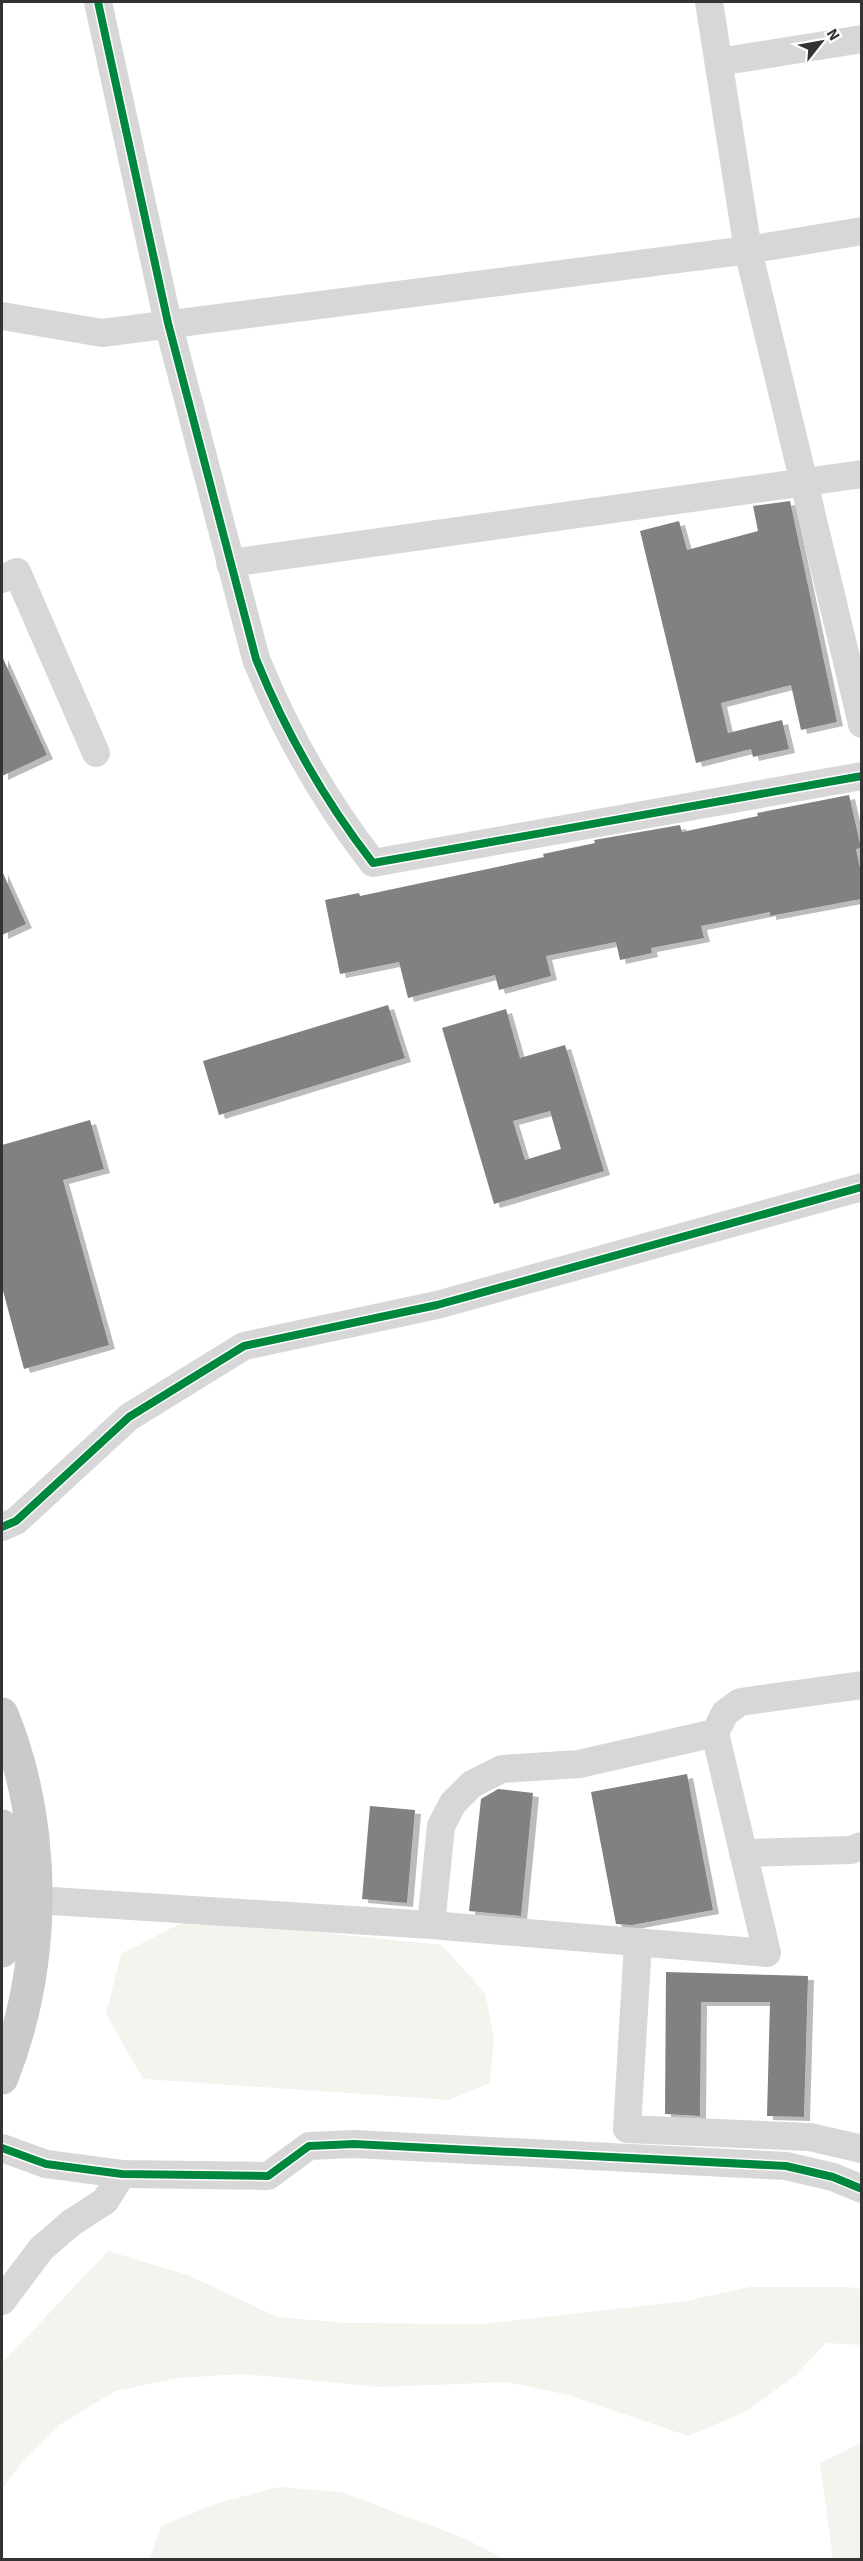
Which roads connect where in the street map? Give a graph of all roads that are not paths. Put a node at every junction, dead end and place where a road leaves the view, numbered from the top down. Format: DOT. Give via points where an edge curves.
graph roads {
  1 [pos="98,2"];
  2 [pos="709,2"];
  3 [pos="861,39"];
  4 [pos="719,62"];
  5 [pos="861,231"];
  6 [pos="748,250"];
  7 [pos="2,316"];
  8 [pos="168,323"];
  9 [pos="861,474"];
  10 [pos="805,483"];
  11 [pos="230,563"];
  12 [pos="2,579"];
  13 [pos="861,724"];
  14 [pos="96,753"];
  15 [pos="861,776"];
  16 [pos="861,1187"];
  17 [pos="2,1527"];
  18 [pos="861,1684"];
  19 [pos="2,1714"];
  20 [pos="715,1733"];
  21 [pos="2,1826"];
  22 [pos="861,1846"];
  23 [pos="743,1853"];
  24 [pos="36,1900"];
  25 [pos="431,1925"];
  26 [pos="638,1943"];
  27 [pos="2,1951"];
  28 [pos="2,2078"];
  29 [pos="2,2148"];
  30 [pos="861,2150"];
  31 [pos="122,2174"];
  32 [pos="861,2189"];
  33 [pos="2,2301"];
  1 -- 8 [label="street"];
  2 -- 4 [label="street"];
  3 -- 4 [label="street"];
  4 -- 6 [label="street"];
  5 -- 6 [label="street"];
  6 -- 8 [label="street"];
  6 -- 10 [label="street"];
  7 -- 8 [label="street" via="102,333"];
  8 -- 11 [label="street"];
  9 -- 10 [label="street"];
  10 -- 11 [label="street"];
  10 -- 13 [label="street"];
  11 -- 15 [label="street" via="256,659 273,701 316,782 373,863"];
  12 -- 14 [label="street" via="16,572"];
  16 -- 17 [label="street" via="437,1305 244,1346 129,1417 16,1521"];
  18 -- 20 [label="street" via="740,1702 725,1713"];
  19 -- 24 [label="main road" via="26,1799"];
  20 -- 23 [label="street"];
  20 -- 25 [label="street" via="579,1764 502,1769 481,1778 453,1803 441,1826"];
  21 -- 27 [label="main road" via="6,1869"];
  22 -- 23 [label="street" via="851,1850"];
  23 -- 26 [label="street" via="767,1953"];
  24 -- 25 [label="street"];
  24 -- 28 [label="main road" via="26,1992"];
  25 -- 26 [label="street"];
  26 -- 30 [label="street" via="627,2129 810,2137"];
  29 -- 31 [label="street" via="46,2164"];
  31 -- 32 [label="street" via="268,2176 309,2146 354,2144 786,2166 833,2177"];
  31 -- 33 [label="street" via="105,2201 41,2248"];
}
